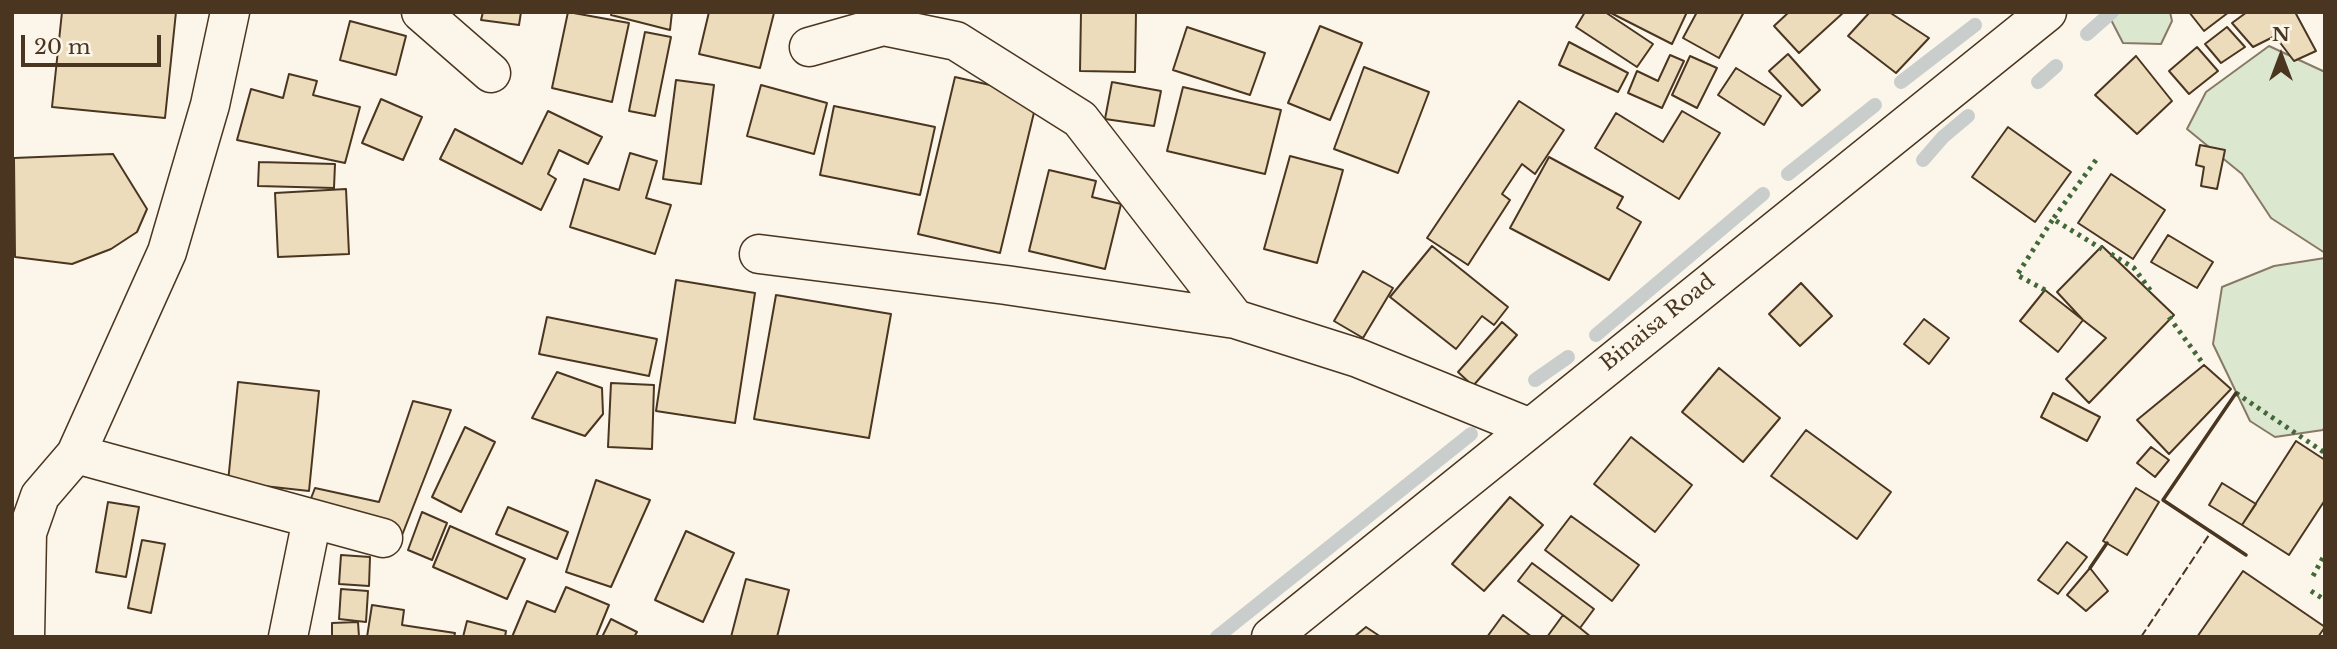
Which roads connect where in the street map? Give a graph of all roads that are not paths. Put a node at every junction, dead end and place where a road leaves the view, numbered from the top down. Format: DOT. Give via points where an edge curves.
graph roads {
  1 [pos="230,12"];
  2 [pos="421,12"];
  3 [pos="2047,12"];
  4 [pos="809,47"];
  5 [pos="491,73"];
  6 [pos="759,254"];
  7 [pos="1235,319"];
  8 [pos="1528,427"];
  9 [pos="76,454"];
  10 [pos="313,519"];
  11 [pos="383,538"];
  12 [pos="25,637"];
  13 [pos="288,637"];
  14 [pos="1271,637"];
  1 -- 9 [label="street" via="211,105 167,253"];
  2 -- 5 [label="street"];
  3 -- 8 [label="street, Binaisa Road"];
  4 -- 7 [label="street" via="883,26 956,40 1080,119"];
  6 -- 7 [label="street"];
  7 -- 8 [label="street" via="1358,358"];
  8 -- 14 [label="street, Binaisa Road"];
  9 -- 10 [label="street"];
  9 -- 12 [label="street" via="40,496 27,533"];
  10 -- 11 [label="street"];
  10 -- 13 [label="street"];
}
